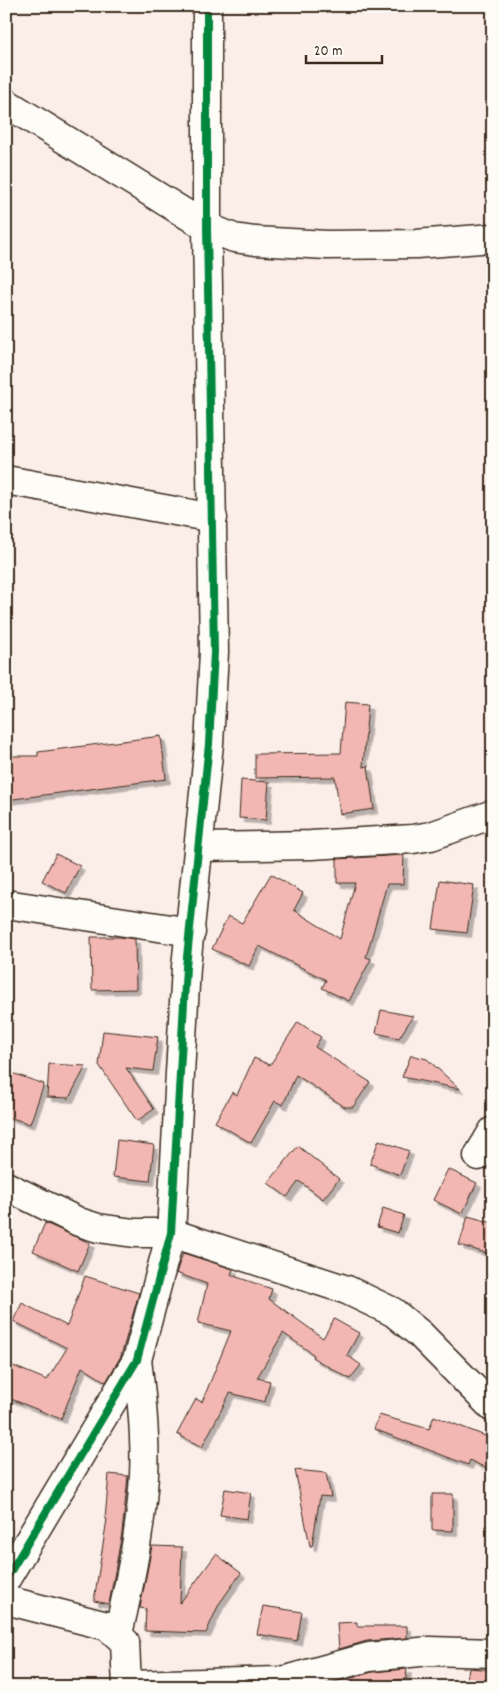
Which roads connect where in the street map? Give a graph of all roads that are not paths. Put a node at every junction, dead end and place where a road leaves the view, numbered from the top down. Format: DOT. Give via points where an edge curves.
graph roads {
  1 [pos="207,6"];
  2 [pos="6,103"];
  3 [pos="206,227"];
  4 [pos="493,238"];
  5 [pos="6,480"];
  6 [pos="213,518"];
  7 [pos="493,814"];
  8 [pos="200,848"];
  9 [pos="6,904"];
  10 [pos="191,932"];
  11 [pos="493,1131"];
  12 [pos="478,1156"];
  13 [pos="6,1186"];
  14 [pos="171,1233"];
  15 [pos="137,1360"];
  16 [pos="493,1408"];
  17 [pos="6,1579"];
  18 [pos="6,1600"];
  19 [pos="118,1634"];
  20 [pos="493,1653"];
  21 [pos="127,1686"];
  1 -- 3 [label="street"];
  2 -- 3 [label="street"];
  3 -- 4 [label="street" via="234,238 327,245 416,244"];
  3 -- 6 [label="street"];
  5 -- 6 [label="street"];
  6 -- 8 [label="street" via="214,652"];
  7 -- 8 [label="street" via="414,839"];
  8 -- 10 [label="street"];
  9 -- 10 [label="street"];
  10 -- 14 [label="street" via="186,967"];
  11 -- 12 [label="street"];
  13 -- 14 [label="street" via="98,1228 134,1233"];
  14 -- 15 [label="street"];
  14 -- 16 [label="street" via="347,1290 393,1312 420,1334"];
  15 -- 17 [label="street"];
  15 -- 19 [label="street" via="144,1419 144,1475 135,1560"];
  18 -- 19 [label="street" via="107,1626"];
  19 -- 21 [label="street" via="125,1642"];
  20 -- 21 [label="street" via="430,1651 369,1657 282,1681"];
}
